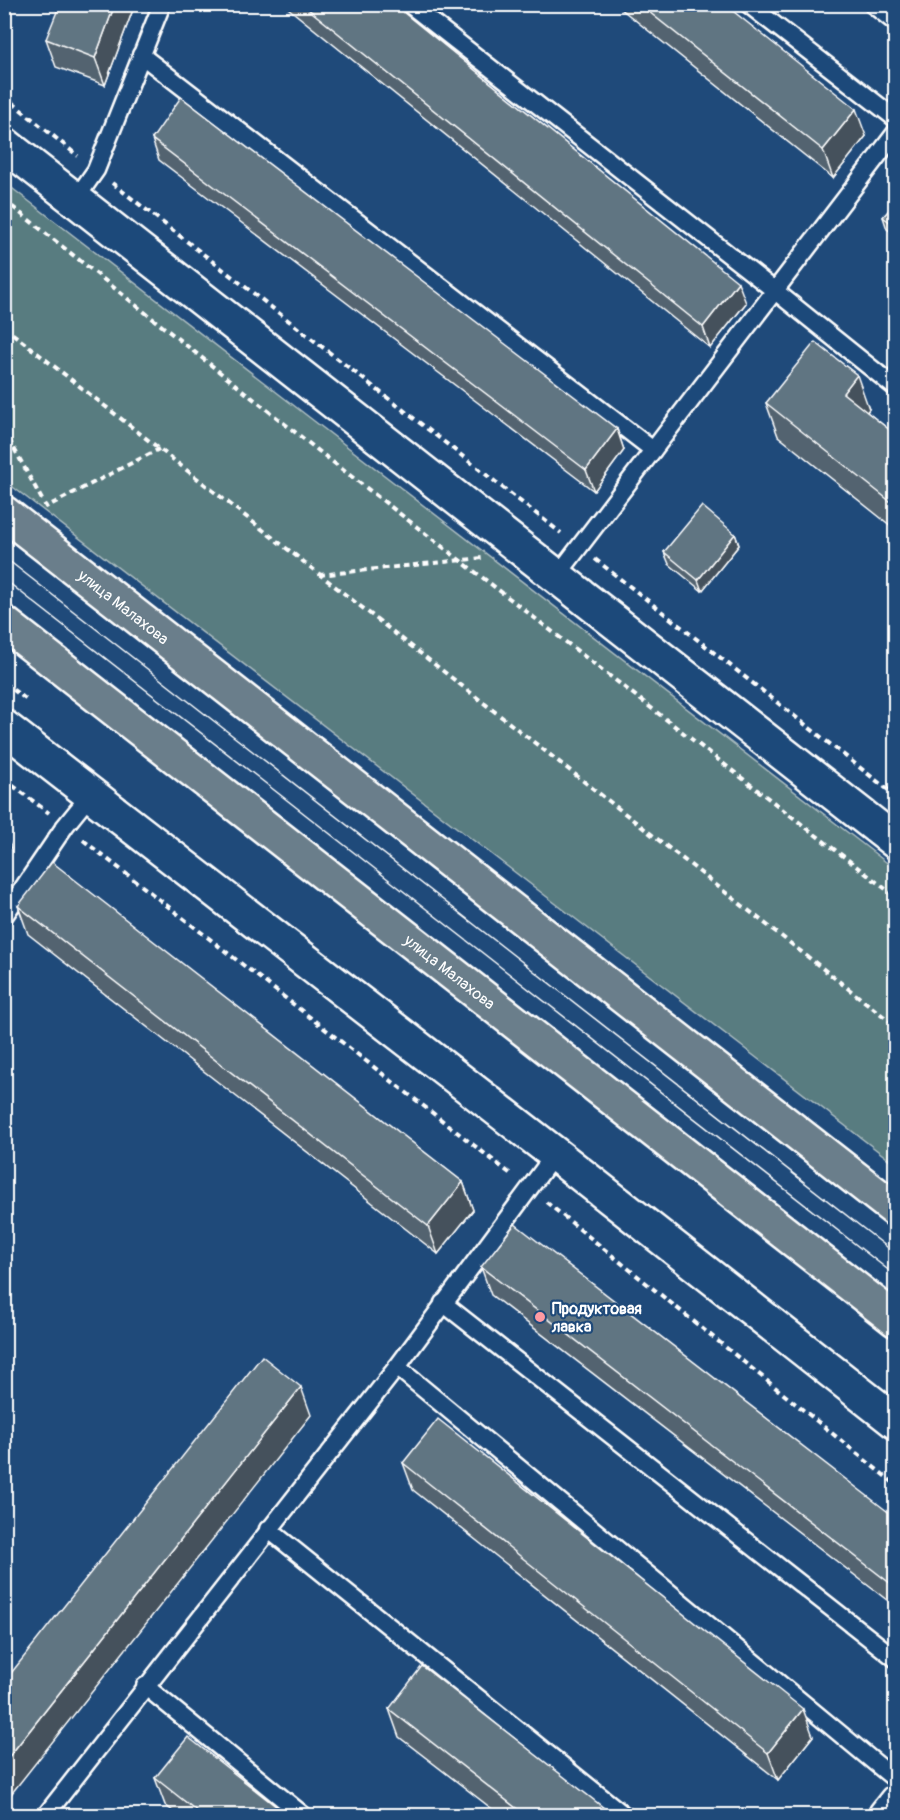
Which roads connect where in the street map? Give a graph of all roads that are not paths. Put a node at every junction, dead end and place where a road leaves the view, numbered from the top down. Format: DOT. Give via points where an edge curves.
graph roads {
  1 [pos="162,4"];
  2 [pos="409,4"];
  3 [pos="748,4"];
  4 [pos="872,4"];
  5 [pos="896,23"];
  6 [pos="141,55"];
  7 [pos="896,119"];
  8 [pos="896,132"];
  9 [pos="4,144"];
  10 [pos="75,200"];
  11 [pos="774,290"];
  12 [pos="896,388"];
  13 [pos="652,450"];
  14 [pos="4,513"];
  15 [pos="557,576"];
  16 [pos="4,623"];
  17 [pos="4,727"];
  18 [pos="91,794"];
  19 [pos="896,842"];
  20 [pos="4,916"];
  21 [pos="555,1154"];
  22 [pos="896,1210"];
  23 [pos="443,1303"];
  24 [pos="896,1320"];
  25 [pos="397,1366"];
  26 [pos="896,1422"];
  27 [pos="268,1529"];
  28 [pos="896,1659"];
  29 [pos="145,1686"];
  30 [pos="896,1780"];
  31 [pos="896,1802"];
  32 [pos="45,1815"];
  33 [pos="304,1815"];
  34 [pos="625,1815"];
  35 [pos="885,1815"];
  1 -- 6 [label="lane"];
  2 -- 11 [label="lane"];
  3 -- 7 [label="lane"];
  4 -- 5 [label="lane"];
  6 -- 10 [label="lane" via="96,170"];
  6 -- 13 [label="lane"];
  8 -- 11 [label="lane"];
  9 -- 10 [label="street"];
  10 -- 15 [label="street"];
  11 -- 12 [label="lane"];
  11 -- 13 [label="lane"];
  13 -- 15 [label="lane"];
  14 -- 22 [label="main road, улица Малахова"];
  15 -- 19 [label="street"];
  16 -- 24 [label="main road, улица Малахова"];
  17 -- 18 [label="street"];
  18 -- 20 [label="lane"];
  18 -- 21 [label="street"];
  21 -- 23 [label="lane"];
  21 -- 26 [label="street"];
  23 -- 25 [label="lane"];
  23 -- 28 [label="lane"];
  25 -- 27 [label="lane"];
  25 -- 30 [label="lane"];
  27 -- 29 [label="lane"];
  27 -- 34 [label="lane"];
  29 -- 32 [label="lane"];
  29 -- 33 [label="lane"];
  31 -- 35 [label="street"];
}
